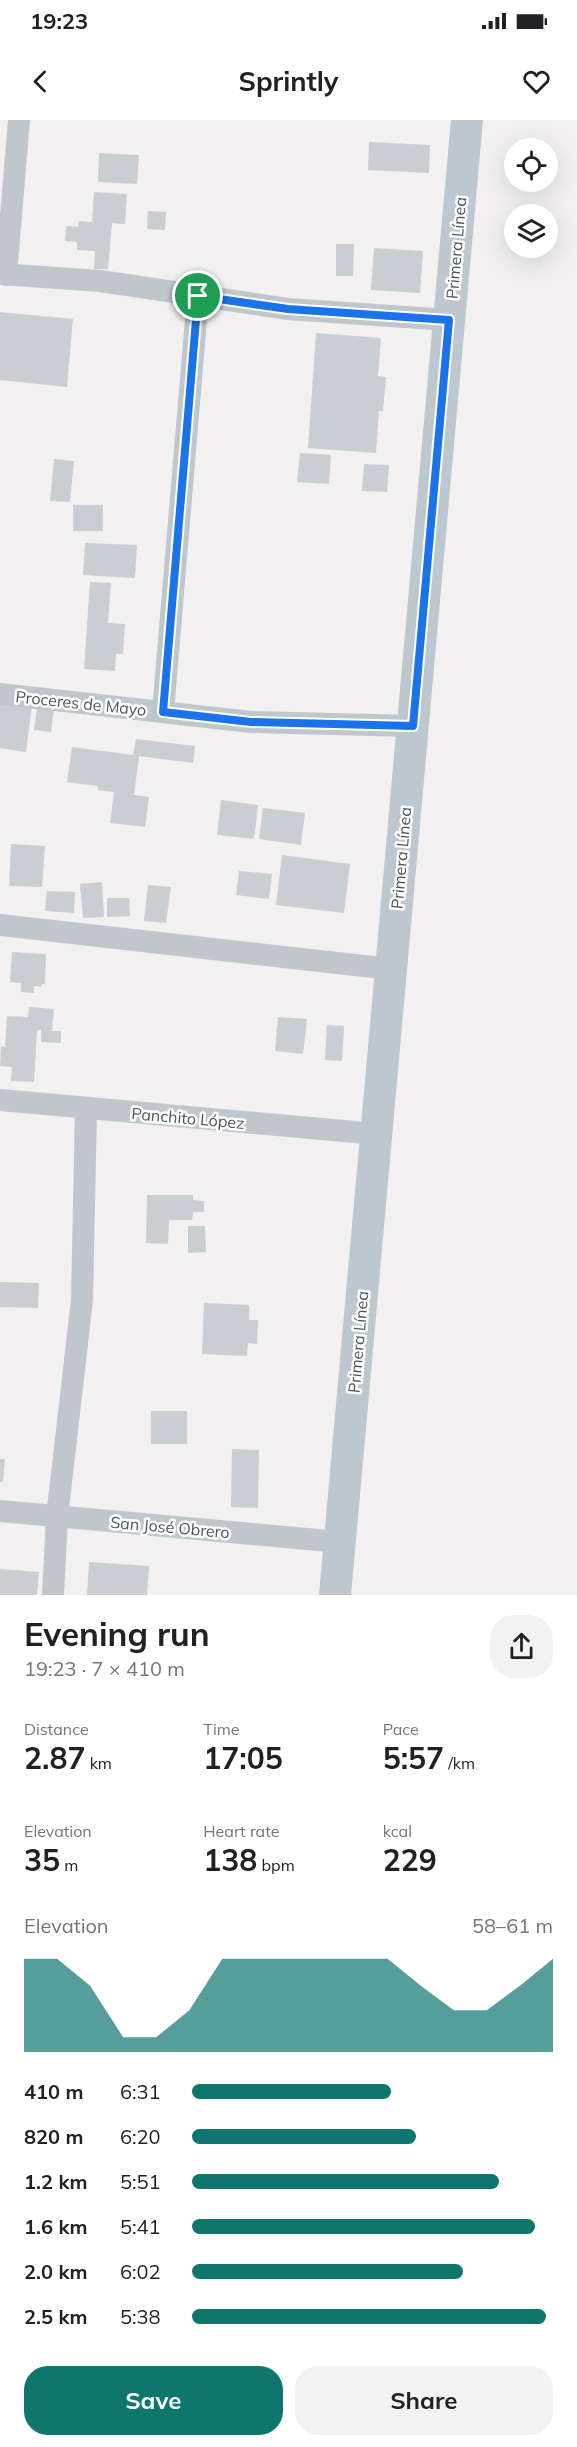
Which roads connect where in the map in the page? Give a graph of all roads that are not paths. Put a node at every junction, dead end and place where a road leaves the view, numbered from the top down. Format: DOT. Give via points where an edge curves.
graph roads {
  1 [pos="19,120"];
  2 [pos="467,120"];
  3 [pos="3,274"];
  4 [pos="198,296"];
  5 [pos="449,320"];
  6 [pos="0,694"];
  7 [pos="163,712"];
  8 [pos="413,726"];
  9 [pos="0,925"];
  10 [pos="391,969"];
  11 [pos="0,1100"];
  12 [pos="86,1108"];
  13 [pos="376,1134"];
  14 [pos="0,1511"];
  15 [pos="57,1516"];
  16 [pos="340,1542"];
  17 [pos="53,1595"];
  18 [pos="335,1595"];
  1 -- 3 [label="street"];
  2 -- 5 [label="street, Primera Línea"];
  3 -- 4 [label="street" via="100,281"];
  4 -- 5 [label="street" via="288,309"];
  4 -- 7 [label="street"];
  5 -- 8 [label="street, Primera Línea"];
  6 -- 7 [label="street, Proceres de Mayo"];
  7 -- 8 [label="street, Proceres de Mayo" via="251,722"];
  8 -- 10 [label="street, Primera Línea"];
  9 -- 10 [label="street"];
  10 -- 13 [label="street, Primera Línea"];
  11 -- 12 [label="street, Panchito López"];
  12 -- 13 [label="street, Panchito López"];
  12 -- 15 [label="street" via="82,1300"];
  13 -- 16 [label="street, Primera Línea"];
  14 -- 15 [label="street, San José Obrero"];
  15 -- 16 [label="street, San José Obrero"];
  15 -- 17 [label="street"];
  16 -- 18 [label="street, Primera Línea"];
}
